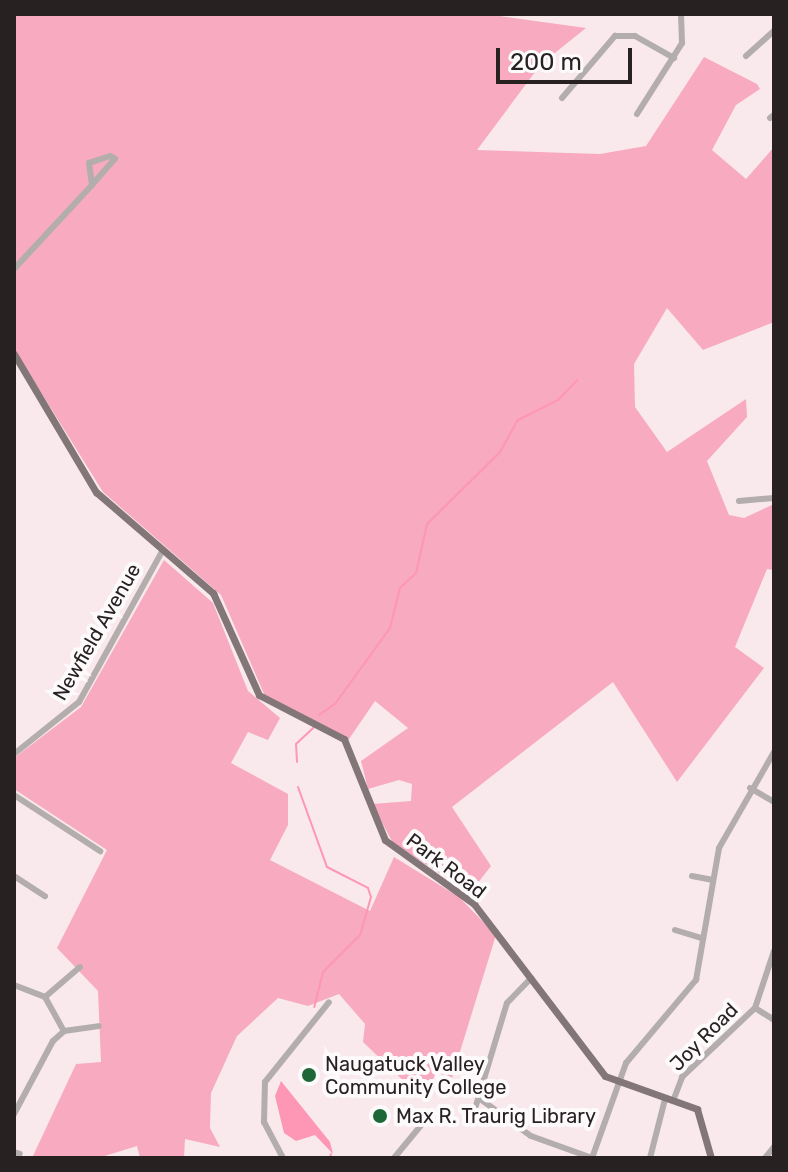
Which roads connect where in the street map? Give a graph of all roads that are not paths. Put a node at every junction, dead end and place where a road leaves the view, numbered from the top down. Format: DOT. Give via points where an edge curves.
graph roads {
  1 [pos="681,14"];
  2 [pos="774,31"];
  3 [pos="746,56"];
  4 [pos="674,58"];
  5 [pos="562,98"];
  6 [pos="637,114"];
  7 [pos="92,185"];
  8 [pos="14,269"];
  9 [pos="14,354"];
  10 [pos="774,498"];
  11 [pos="739,501"];
  12 [pos="163,550"];
  13 [pos="774,752"];
  14 [pos="14,754"];
  15 [pos="750,788"];
  16 [pos="14,795"];
  17 [pos="774,802"];
  18 [pos="100,851"];
  19 [pos="14,876"];
  20 [pos="692,876"];
  21 [pos="712,880"];
  22 [pos="45,896"];
  23 [pos="675,930"];
  24 [pos="702,938"];
  25 [pos="774,951"];
  26 [pos="80,967"];
  27 [pos="531,978"];
  28 [pos="14,985"];
  29 [pos="45,997"];
  30 [pos="329,1002"];
  31 [pos="755,1008"];
  32 [pos="774,1020"];
  33 [pos="99,1026"];
  34 [pos="64,1031"];
  35 [pos="616,1085"];
  36 [pos="479,1098"];
  37 [pos="669,1100"];
  38 [pos="432,1112"];
  39 [pos="14,1114"];
  40 [pos="471,1122"];
  41 [pos="774,1147"];
  42 [pos="282,1158"];
  43 [pos="394,1158"];
  44 [pos="592,1158"];
  45 [pos="650,1158"];
  46 [pos="711,1158"];
  47 [pos="765,1158"];
  1 -- 4 [label="street" via="682,43"];
  2 -- 3 [label="street"];
  4 -- 5 [label="street" via="635,36 615,36"];
  4 -- 6 [label="street"];
  7 -- 7 [label="street" via="89,163 115,159"];
  7 -- 8 [label="street"];
  9 -- 12 [label="main road, Park Road" via="96,492"];
  10 -- 11 [label="street"];
  12 -- 14 [label="street, Newfield Avenue" via="79,702"];
  12 -- 27 [label="main road, Park Road" via="221,604 259,695 344,739 385,840 474,904"];
  13 -- 15 [label="street"];
  15 -- 17 [label="street"];
  15 -- 21 [label="street"];
  16 -- 18 [label="street"];
  19 -- 22 [label="street"];
  20 -- 21 [label="street"];
  21 -- 24 [label="street"];
  23 -- 24 [label="street"];
  24 -- 35 [label="street" via="691,992 642,1039"];
  25 -- 31 [label="street, Joy Road"];
  26 -- 29 [label="street"];
  27 -- 35 [label="main road, Park Road"];
  27 -- 36 [label="street" via="507,1003"];
  28 -- 29 [label="street"];
  29 -- 34 [label="street"];
  30 -- 42 [label="street" via="265,1082 264,1122"];
  31 -- 32 [label="street"];
  31 -- 37 [label="street, Joy Road" via="688,1070"];
  33 -- 34 [label="street"];
  34 -- 39 [label="street" via="44,1052"];
  35 -- 37 [label="main road"];
  35 -- 44 [label="street"];
  36 -- 40 [label="street"];
  36 -- 44 [label="street" via="539,1140"];
  37 -- 45 [label="street, Joy Road"];
  37 -- 46 [label="main road" via="700,1113"];
  38 -- 43 [label="street"];
  41 -- 47 [label="street"];
}
